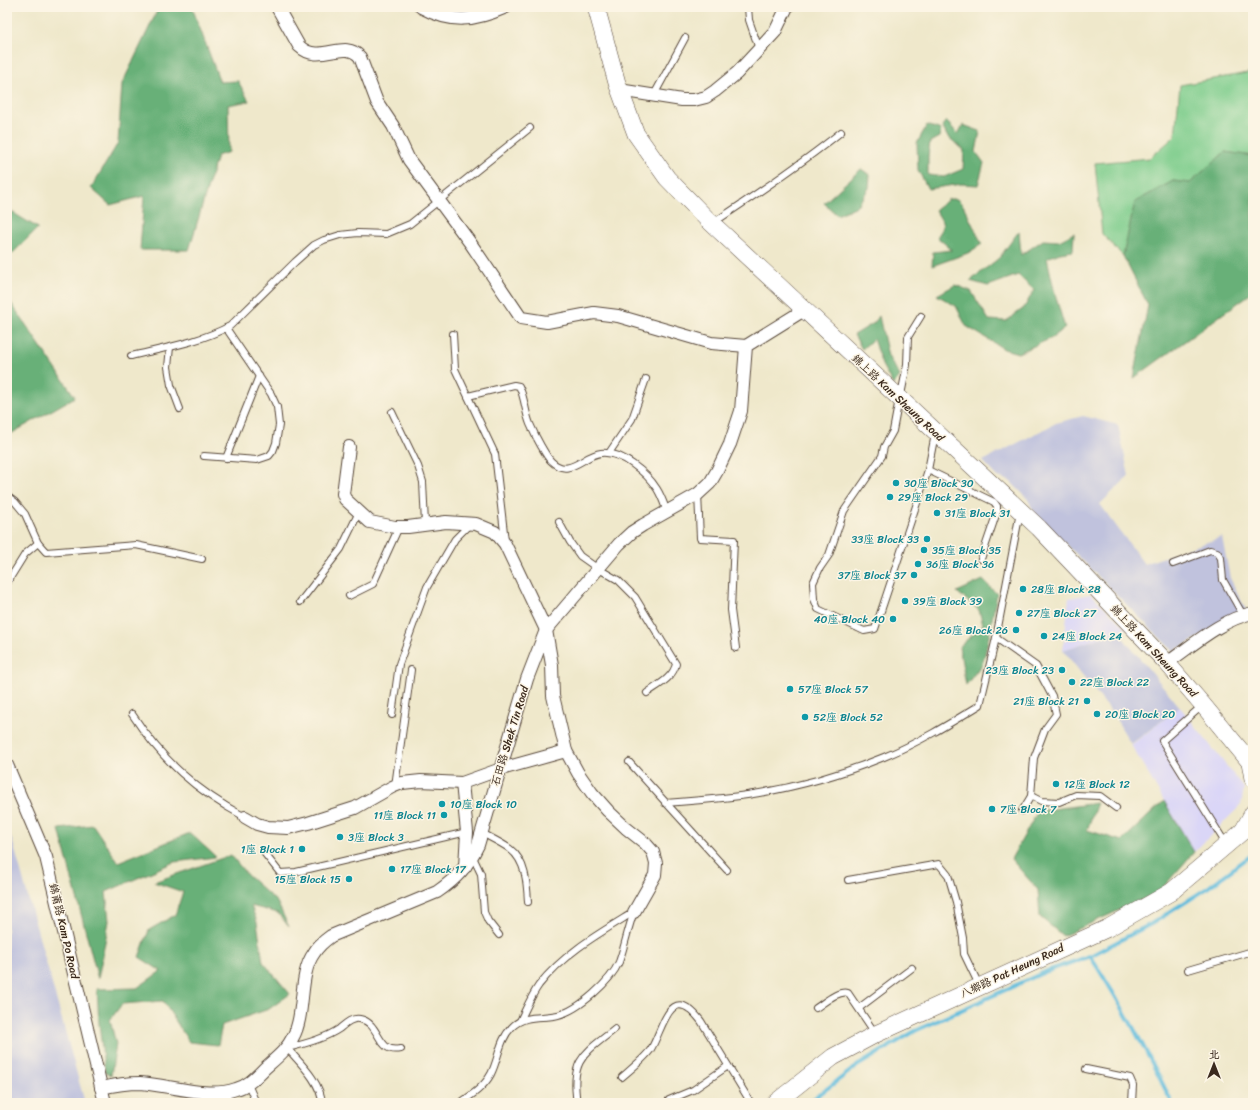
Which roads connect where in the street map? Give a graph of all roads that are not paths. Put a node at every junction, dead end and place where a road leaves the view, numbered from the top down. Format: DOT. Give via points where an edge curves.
graph roads {
  1 [pos="277,7"];
  2 [pos="421,7"];
  3 [pos="506,7"];
  4 [pos="596,7"];
  5 [pos="748,7"];
  6 [pos="787,7"];
  7 [pos="685,38"];
  8 [pos="759,49"];
  9 [pos="619,90"];
  10 [pos="654,95"];
  11 [pos="530,128"];
  12 [pos="841,132"];
  13 [pos="440,201"];
  14 [pos="712,224"];
  15 [pos="804,310"];
  16 [pos="921,316"];
  17 [pos="226,328"];
  18 [pos="452,334"];
  19 [pos="746,346"];
  20 [pos="170,347"];
  21 [pos="131,356"];
  22 [pos="259,376"];
  23 [pos="646,379"];
  24 [pos="468,396"];
  25 [pos="899,399"];
  26 [pos="180,409"];
  27 [pos="392,412"];
  28 [pos="936,433"];
  29 [pos="349,447"];
  30 [pos="609,453"];
  31 [pos="204,456"];
  32 [pos="226,458"];
  33 [pos="928,470"];
  34 [pos="698,494"];
  35 [pos="7,496"];
  36 [pos="1020,511"];
  37 [pos="359,512"];
  38 [pos="667,512"];
  39 [pos="559,522"];
  40 [pos="470,523"];
  41 [pos="425,524"];
  42 [pos="399,527"];
  43 [pos="38,543"];
  44 [pos="505,544"];
  45 [pos="202,559"];
  46 [pos="981,559"];
  47 [pos="1173,564"];
  48 [pos="597,568"];
  49 [pos="7,583"];
  50 [pos="349,596"];
  51 [pos="300,602"];
  52 [pos="1248,614"];
  53 [pos="546,630"];
  54 [pos="996,638"];
  55 [pos="736,648"];
  56 [pos="1167,663"];
  57 [pos="411,670"];
  58 [pos="647,694"];
  59 [pos="1203,704"];
  60 [pos="132,714"];
  61 [pos="392,715"];
  62 [pos="566,751"];
  63 [pos="629,762"];
  64 [pos="1252,763"];
  65 [pos="7,765"];
  66 [pos="501,768"];
  67 [pos="1253,779"];
  68 [pos="462,783"];
  69 [pos="395,786"];
  70 [pos="1031,796"];
  71 [pos="666,802"];
  72 [pos="1116,808"];
  73 [pos="1022,811"];
  74 [pos="1253,813"];
  75 [pos="245,817"];
  76 [pos="1248,830"];
  77 [pos="467,832"];
  78 [pos="482,833"];
  79 [pos="1226,845"];
  80 [pos="265,854"];
  81 [pos="473,857"];
  82 [pos="464,870"];
  83 [pos="726,870"];
  84 [pos="848,880"];
  85 [pos="528,902"];
  86 [pos="634,912"];
  87 [pos="499,935"];
  88 [pos="1253,951"];
  89 [pos="912,968"];
  90 [pos="1188,970"];
  91 [pos="979,986"];
  92 [pos="816,1008"];
  93 [pos="859,1008"];
  94 [pos="520,1021"];
  95 [pos="615,1029"];
  96 [pos="876,1034"];
  97 [pos="287,1048"];
  98 [pos="401,1049"];
  99 [pos="728,1066"];
  100 [pos="1086,1069"];
  101 [pos="622,1077"];
  102 [pos="248,1084"];
  103 [pos="101,1088"];
  104 [pos="105,1103"];
  105 [pos="256,1103"];
  106 [pos="322,1103"];
  107 [pos="460,1103"];
  108 [pos="577,1103"];
  109 [pos="670,1103"];
  110 [pos="751,1103"];
  111 [pos="775,1103"];
  112 [pos="1132,1103"];
  1 -- 13 [label="street" via="304,51 317,54 347,50 356,53 364,64 377,102 393,126 409,160"];
  2 -- 3 [label="street" via="443,17 459,19 474,18"];
  4 -- 9 [label="main road, 錦上路 Kam Sheung Road"];
  5 -- 8 [label="lane" via="749,20"];
  6 -- 8 [label="street" via="775,32"];
  7 -- 10 [label="lane"];
  8 -- 10 [label="street" via="737,73 706,97 682,100"];
  9 -- 10 [label="street"];
  9 -- 14 [label="main road, 錦上路 Kam Sheung Road" via="636,134 667,178"];
  11 -- 13 [label="lane"];
  12 -- 14 [label="lane" via="763,191"];
  13 -- 17 [label="lane" via="410,224 396,231 340,235 314,245"];
  13 -- 19 [label="street" via="521,318 547,322 594,314 618,316 710,343"];
  14 -- 15 [label="main road, 錦上路 Kam Sheung Road"];
  15 -- 19 [label="street"];
  15 -- 25 [label="main road, 錦上路 Kam Sheung Road"];
  16 -- 25 [label="lane" via="908,337 907,364"];
  17 -- 20 [label="lane"];
  17 -- 22 [label="lane"];
  18 -- 24 [label="lane" via="455,369"];
  19 -- 34 [label="street, 石田路 Shek Tin Road" via="741,411 717,472"];
  20 -- 21 [label="lane"];
  20 -- 26 [label="lane" via="168,367 171,385"];
  22 -- 32 [label="lane"];
  22 -- 32 [label="lane" via="277,407 279,425 273,452 257,460"];
  23 -- 30 [label="lane" via="632,419"];
  24 -- 30 [label="lane" via="519,386 538,441 551,461 561,467 576,465 595,454"];
  24 -- 44 [label="lane" via="495,454"];
  25 -- 28 [label="main road, 錦上路 Kam Sheung Road"];
  25 -- 33 [label="lane" via="893,431 882,456 844,511 829,555 813,583 814,599 818,609 864,631 875,629"];
  27 -- 41 [label="lane" via="423,482"];
  28 -- 33 [label="lane"];
  28 -- 36 [label="main road, 錦上路 Kam Sheung Road"];
  29 -- 37 [label="street" via="343,494"];
  30 -- 38 [label="lane" via="626,460 649,479 657,488"];
  31 -- 32 [label="lane"];
  33 -- 46 [label="lane" via="994,502 997,506"];
  34 -- 38 [label="street, 石田路 Shek Tin Road"];
  34 -- 55 [label="lane" via="700,538 734,540 731,610"];
  35 -- 43 [label="lane" via="16,502 25,514"];
  36 -- 54 [label="lane"];
  36 -- 56 [label="main road, 錦上路 Kam Sheung Road"];
  37 -- 42 [label="street" via="370,522"];
  37 -- 51 [label="lane" via="341,549"];
  38 -- 48 [label="street, 石田路 Shek Tin Road" via="632,532"];
  39 -- 48 [label="lane" via="580,556"];
  40 -- 41 [label="street"];
  40 -- 44 [label="street" via="495,532"];
  40 -- 61 [label="lane" via="455,539 427,587 399,664"];
  41 -- 42 [label="street"];
  42 -- 50 [label="lane" via="373,584"];
  43 -- 45 [label="lane" via="46,552 136,546"];
  43 -- 49 [label="lane" via="25,554"];
  44 -- 53 [label="street"];
  47 -- 52 [label="lane" via="1210,550 1217,552 1221,558 1223,580"];
  48 -- 53 [label="street, 石田路 Shek Tin Road"];
  48 -- 58 [label="lane" via="618,580 635,597 676,664 674,672"];
  52 -- 56 [label="street" via="1224,623"];
  53 -- 62 [label="street" via="552,665 553,696"];
  53 -- 66 [label="street, 石田路 Shek Tin Road"];
  54 -- 70 [label="lane" via="1036,666 1052,696 1056,714 1045,728 1034,758"];
  54 -- 71 [label="lane" via="980,705 911,744 858,767 803,784 747,796"];
  56 -- 59 [label="main road, 錦上路 Kam Sheung Road"];
  57 -- 69 [label="lane"];
  59 -- 64 [label="main road, 錦上路 Kam Sheung Road"];
  59 -- 79 [label="lane" via="1162,741"];
  60 -- 75 [label="lane" via="158,750 189,781 219,803"];
  62 -- 66 [label="street"];
  62 -- 86 [label="street" via="578,773 608,812 646,843 653,852 656,863 655,875"];
  63 -- 71 [label="lane"];
  64 -- 67 [label="main road, 錦上路 Kam Sheung Road"];
  65 -- 103 [label="street, 錦莆路 Kam Po Road" via="46,857"];
  66 -- 68 [label="street"];
  66 -- 78 [label="street, 石田路 Shek Tin Road"];
  68 -- 69 [label="street" via="421,781"];
  68 -- 77 [label="street"];
  69 -- 75 [label="street" via="355,808 288,828 268,827"];
  70 -- 72 [label="lane" via="1042,802 1059,802 1076,795 1100,796"];
  70 -- 73 [label="lane"];
  71 -- 83 [label="lane"];
  74 -- 76 [label="main road, 八鄉路 Pat Heung Road"];
  76 -- 79 [label="main road, 八鄉路 Pat Heung Road"];
  77 -- 80 [label="lane" via="296,872 280,873"];
  77 -- 82 [label="street"];
  78 -- 81 [label="street, 石田路 Shek Tin Road"];
  78 -- 85 [label="lane" via="511,850 521,862"];
  79 -- 91 [label="main road, 八鄉路 Pat Heung Road" via="1171,892 1108,928"];
  81 -- 82 [label="street, 石田路 Shek Tin Road"];
  81 -- 87 [label="lane" via="481,874 484,912"];
  82 -- 97 [label="street, 石田路 Shek Tin Road" via="437,892 331,936 320,944 307,966 298,1025"];
  84 -- 91 [label="lane" via="939,864 948,876 956,902 964,954"];
  86 -- 94 [label="lane" via="562,960 539,986"];
  86 -- 94 [label="lane" via="618,963 605,983 570,1010 558,1015 530,1017"];
  88 -- 90 [label="lane"];
  89 -- 93 [label="lane"];
  91 -- 96 [label="main road, 八鄉路 Pat Heung Road"];
  92 -- 93 [label="lane" via="845,992"];
  93 -- 96 [label="lane"];
  94 -- 107 [label="lane" via="503,1040 491,1074 478,1090"];
  95 -- 108 [label="lane" via="587,1051 580,1060 575,1078"];
  96 -- 111 [label="main road, 八鄉路 Pat Heung Road" via="833,1057"];
  97 -- 98 [label="lane" via="325,1037 348,1021 358,1018 373,1025 383,1045 394,1051"];
  97 -- 102 [label="street, 石田路 Shek Tin Road"];
  97 -- 106 [label="lane" via="314,1081 322,1095"];
  99 -- 101 [label="lane" via="697,1016 681,1005 669,1011 650,1050"];
  99 -- 109 [label="lane" via="693,1090 669,1100"];
  99 -- 110 [label="lane"];
  100 -- 112 [label="lane" via="1130,1078 1133,1085"];
  102 -- 103 [label="street, 石田路 Shek Tin Road" via="223,1092 140,1083"];
  102 -- 105 [label="lane"];
  103 -- 104 [label="street, 錦莆路 Kam Po Road"];
}
